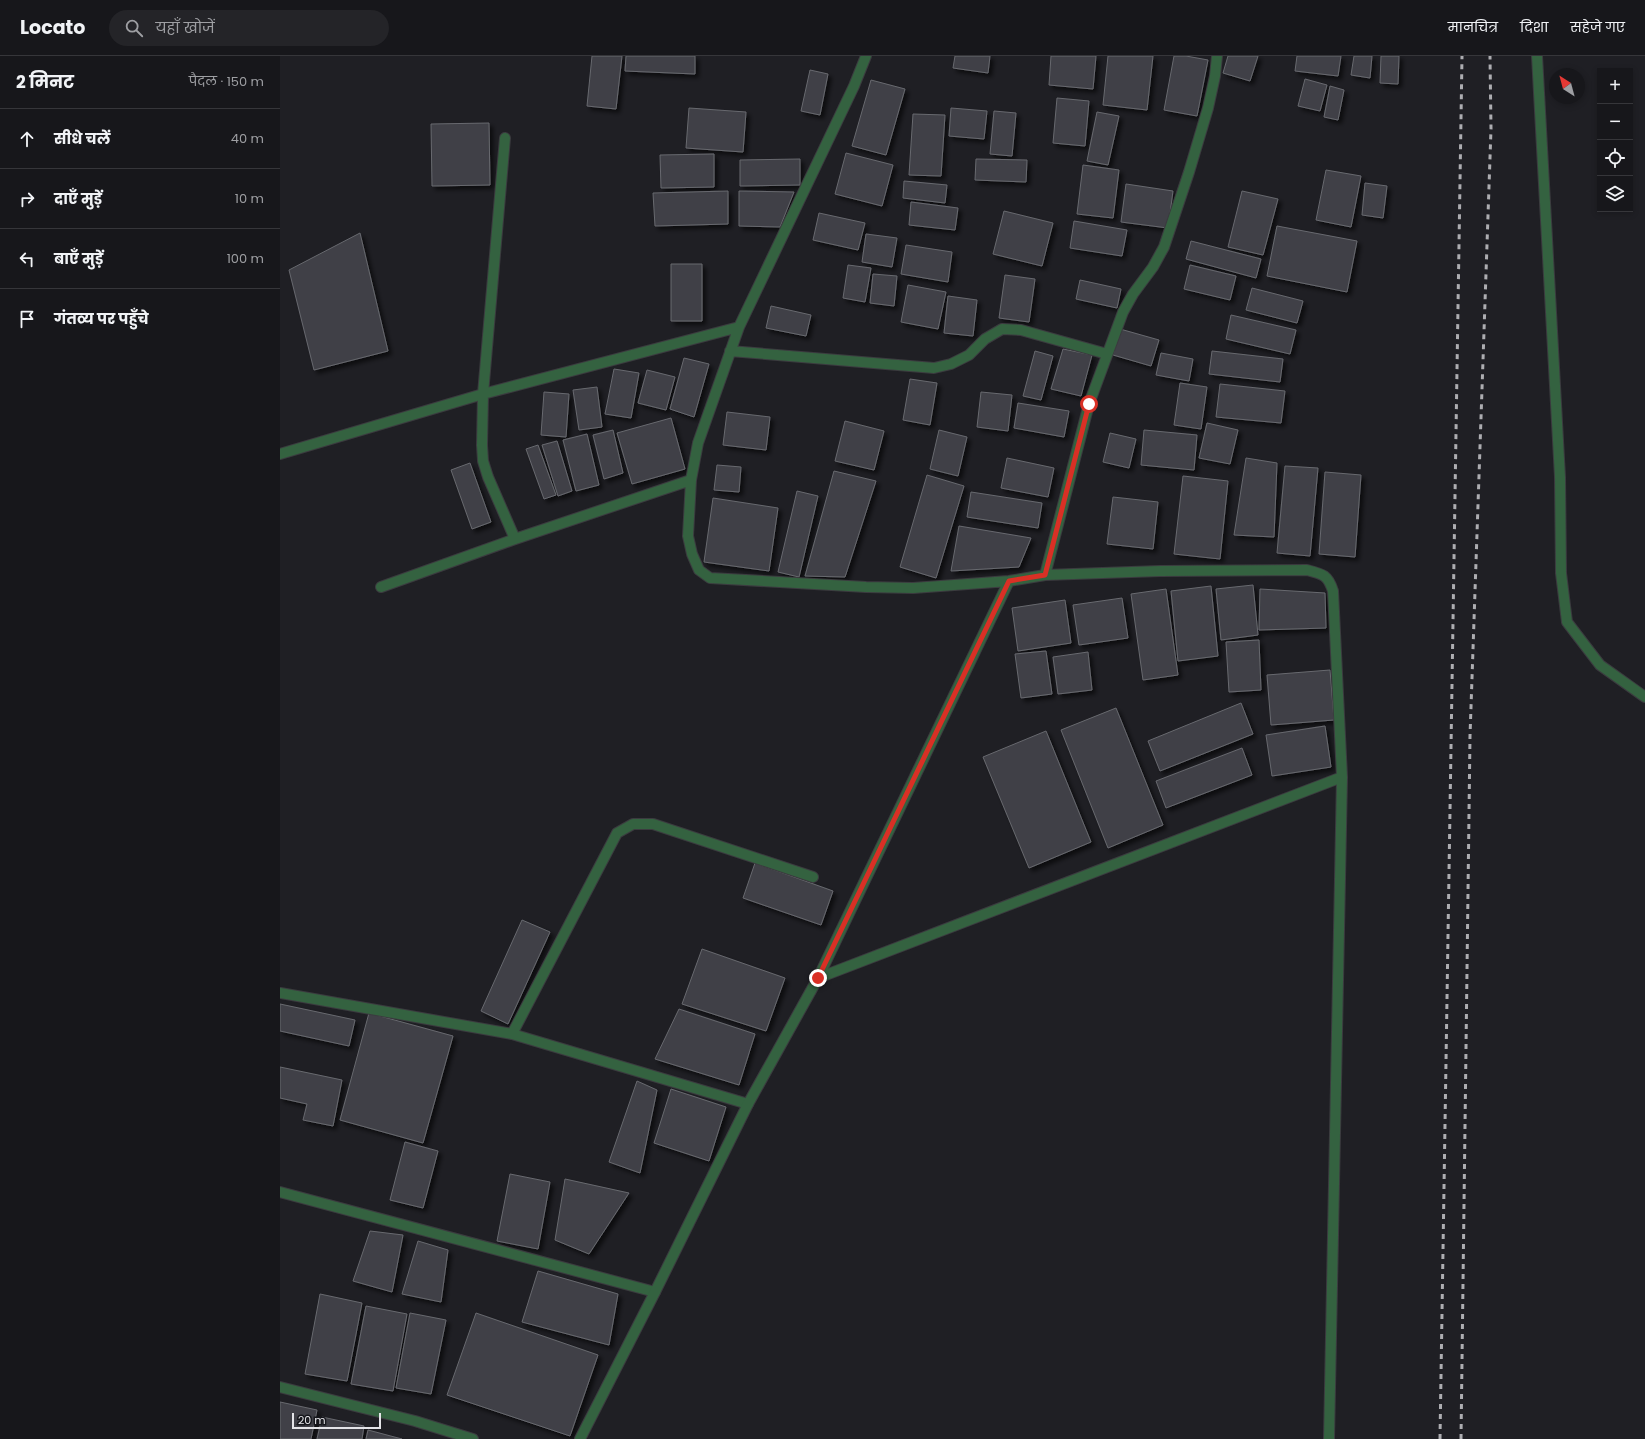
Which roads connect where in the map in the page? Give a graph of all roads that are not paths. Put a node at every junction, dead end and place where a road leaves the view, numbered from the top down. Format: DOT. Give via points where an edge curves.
graph roads {
  1 [pos="866,56"];
  2 [pos="1217,56"];
  3 [pos="1538,56"];
  4 [pos="505,138"];
  5 [pos="738,327"];
  6 [pos="730,351"];
  7 [pos="1108,354"];
  8 [pos="483,394"];
  9 [pos="280,454"];
  10 [pos="690,480"];
  11 [pos="515,539"];
  12 [pos="1045,575"];
  13 [pos="1009,581"];
  14 [pos="381,587"];
  15 [pos="1645,697"];
  16 [pos="1342,777"];
  17 [pos="812,877"];
  18 [pos="818,978"];
  19 [pos="280,993"];
  20 [pos="512,1034"];
  21 [pos="748,1104"];
  22 [pos="280,1192"];
  23 [pos="656,1292"];
  24 [pos="280,1387"];
  25 [pos="473,1439"];
  26 [pos="580,1439"];
  27 [pos="1329,1439"];
  1 -- 5 [label="street"];
  2 -- 7 [label="street" via="1208,108 1164,247 1123,312"];
  3 -- 15 [label="street" via="1560,477 1561,573 1566,622 1600,665"];
  4 -- 8 [label="street"];
  5 -- 6 [label="street"];
  5 -- 8 [label="street"];
  6 -- 7 [label="street" via="934,368 951,364 969,355 985,339 1002,330 1021,330"];
  6 -- 10 [label="street" via="698,443"];
  7 -- 12 [label="street" via="1089,404"];
  8 -- 9 [label="street"];
  8 -- 11 [label="street" via="483,461"];
  10 -- 11 [label="street"];
  10 -- 13 [label="street" via="688,536 699,570 710,578 913,588"];
  11 -- 14 [label="street"];
  12 -- 13 [label="street"];
  12 -- 16 [label="street" via="1307,570 1322,574 1330,580 1333,591"];
  13 -- 18 [label="street"];
  16 -- 18 [label="street"];
  16 -- 27 [label="street"];
  17 -- 20 [label="street" via="653,824 633,824 617,833"];
  18 -- 21 [label="street"];
  19 -- 20 [label="street"];
  20 -- 21 [label="street"];
  21 -- 23 [label="street"];
  22 -- 23 [label="street"];
  23 -- 26 [label="street"];
  24 -- 25 [label="street" via="415,1421"];
}
